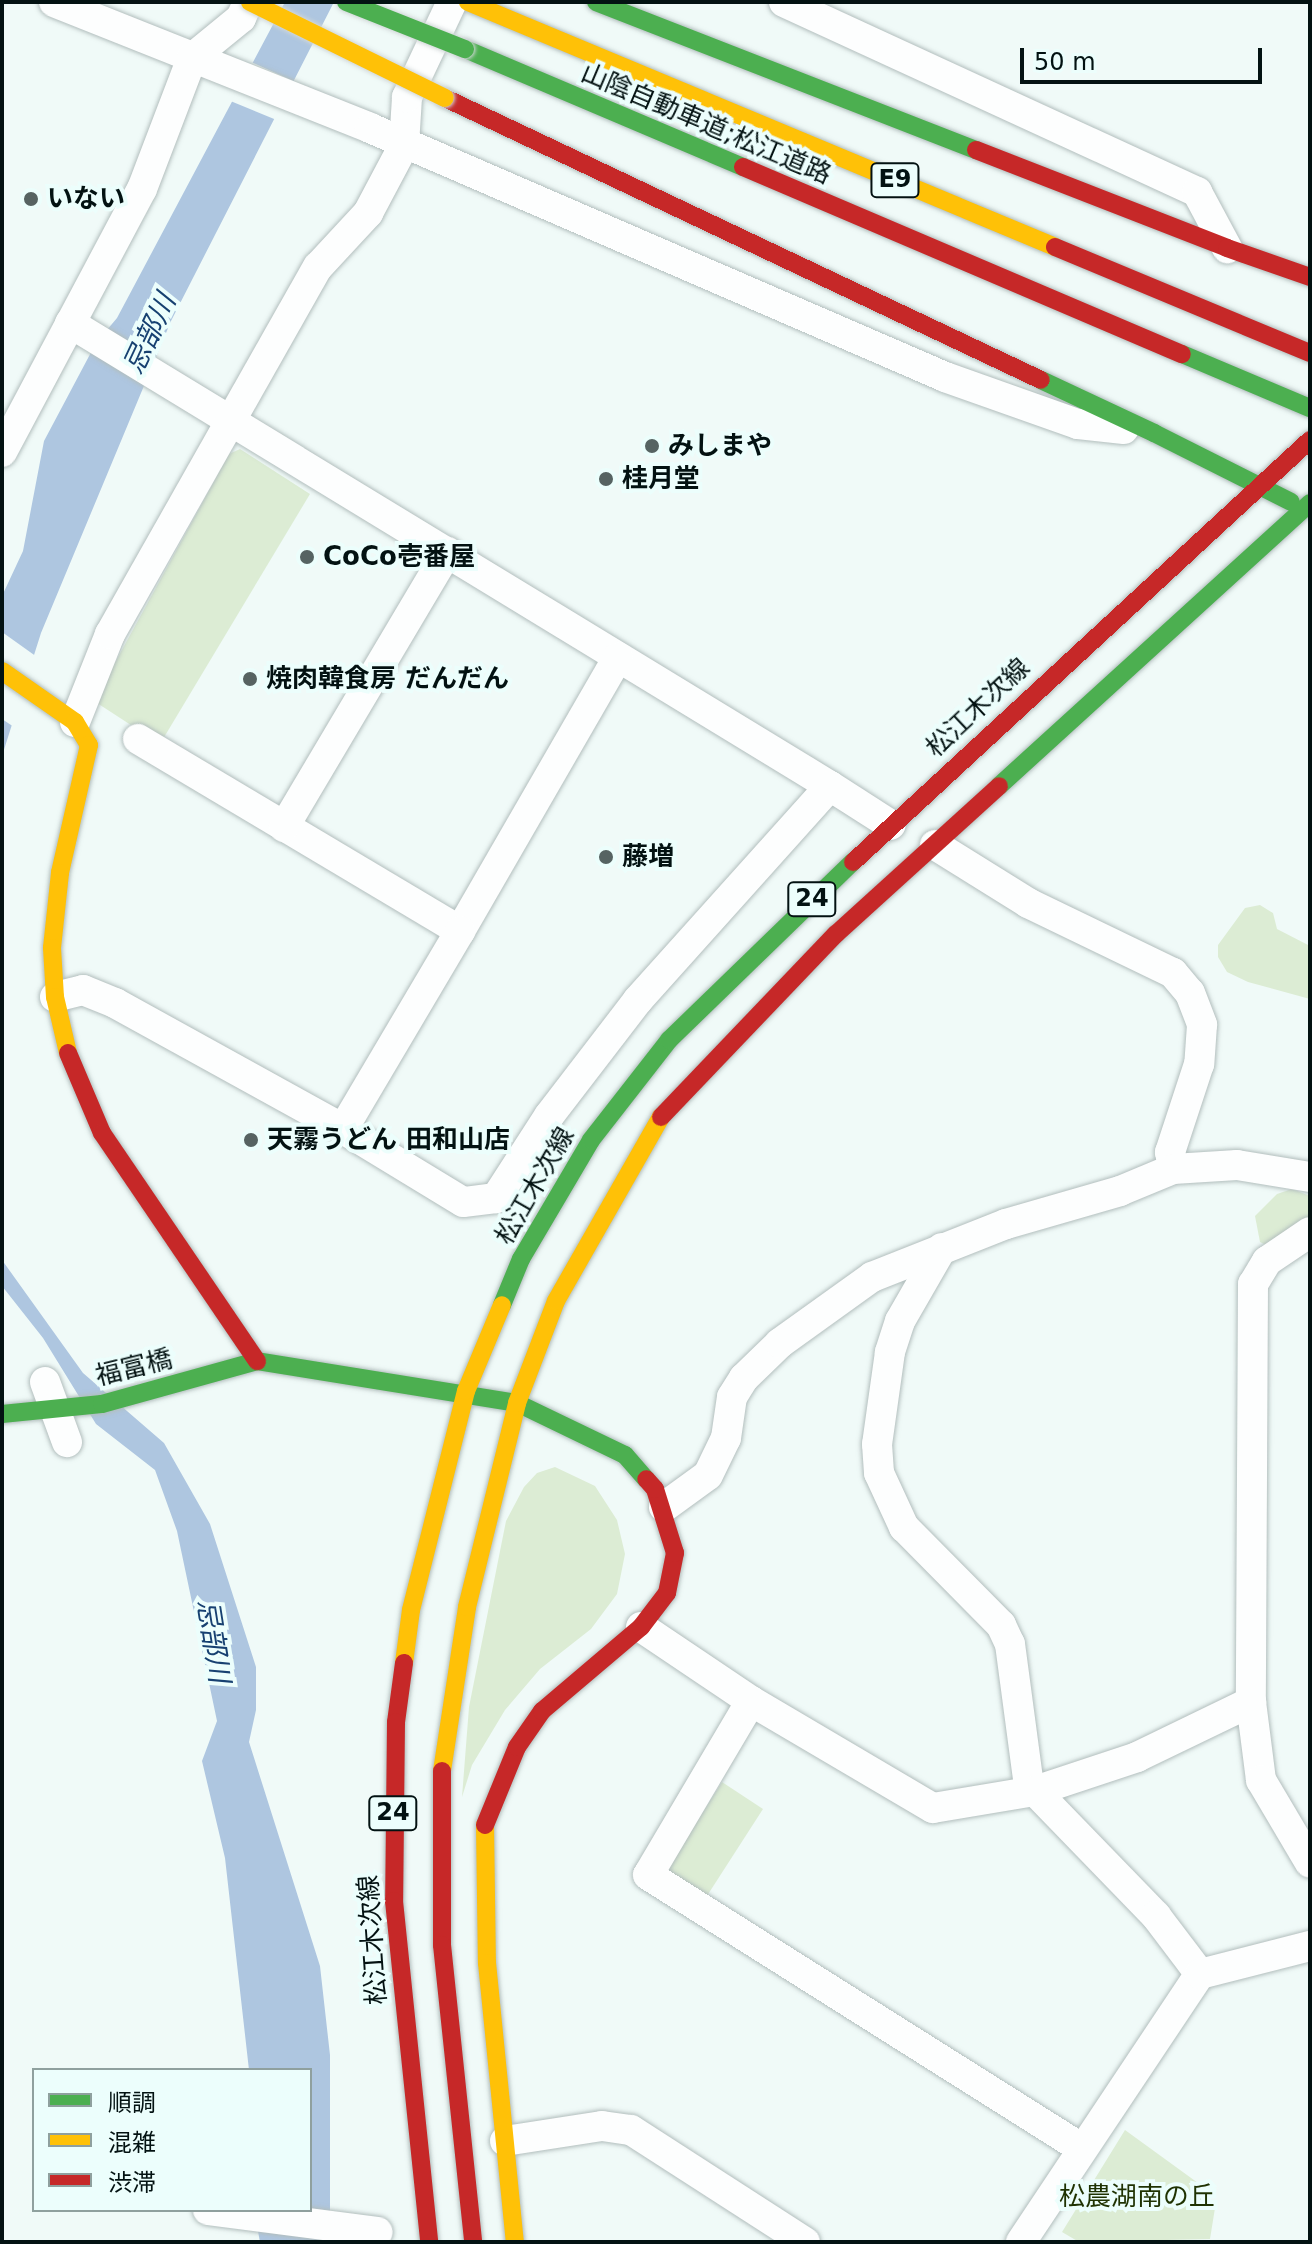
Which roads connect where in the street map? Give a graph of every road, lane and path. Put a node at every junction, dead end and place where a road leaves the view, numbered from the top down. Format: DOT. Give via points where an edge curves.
graph roads {
  1 [pos="54,2"];
  2 [pos="249,2"];
  3 [pos="346,2"];
  4 [pos="452,2"];
  5 [pos="596,2"];
  6 [pos="784,2"];
  7 [pos="475,5"];
  8 [pos="192,58"];
  9 [pos="404,145"];
  10 [pos="1227,248"];
  11 [pos="1310,277"];
  12 [pos="77,327"];
  13 [pos="1309,353"];
  14 [pos="1310,408"];
  15 [pos="222,419"];
  16 [pos="1154,433"];
  17 [pos="1310,440"];
  18 [pos="2,452"];
  19 [pos="1260,487"];
  20 [pos="1308,508"];
  21 [pos="447,552"];
  22 [pos="618,657"];
  23 [pos="2,671"];
  24 [pos="66,715"];
  25 [pos="138,739"];
  26 [pos="830,786"];
  27 [pos="891,825"];
  28 [pos="284,827"];
  29 [pos="935,845"];
  30 [pos="460,931"];
  31 [pos="55,997"];
  32 [pos="343,1129"];
  33 [pos="1173,1169"];
  34 [pos="1310,1177"];
  35 [pos="1310,1232"];
  36 [pos="942,1248"];
  37 [pos="257,1361"];
  38 [pos="45,1382"];
  39 [pos="466,1391"];
  40 [pos="517,1403"];
  41 [pos="66,1410"];
  42 [pos="2,1414"];
  43 [pos="67,1442"];
  44 [pos="664,1507"];
  45 [pos="641,1627"];
  46 [pos="751,1701"];
  47 [pos="1251,1702"];
  48 [pos="1035,1791"];
  49 [pos="1310,1863"];
  50 [pos="1310,1946"];
  51 [pos="1200,1974"];
  52 [pos="505,2141"];
  53 [pos="1081,2148"];
  54 [pos="221,2213"];
  55 [pos="378,2232"];
  56 [pos="429,2242"];
  57 [pos="473,2242"];
  58 [pos="515,2242"];
  59 [pos="805,2242"];
  60 [pos="1021,2242"];
  1 -- 8 [label="street"];
  2 -- 8 [label="street" via="241,18"];
  2 -- 16 [label="main road, bridge"];
  3 -- 14 [label="main road, 山陰自動車道;松江道路 / E9, bridge"];
  4 -- 9 [label="street" via="407,97"];
  5 -- 10 [label="main road"];
  6 -- 10 [label="street" via="1197,192"];
  7 -- 13 [label="main road, 山陰自動車道;松江道路 / E9"];
  8 -- 9 [label="street"];
  8 -- 12 [label="street" via="142,189"];
  9 -- 15 [label="street" via="368,213 318,267"];
  9 -- 16 [label="street" via="945,377 1078,424"];
  10 -- 11 [label="main road"];
  12 -- 15 [label="street"];
  12 -- 18 [label="street"];
  15 -- 21 [label="street"];
  15 -- 24 [label="street"];
  16 -- 19 [label="main road"];
  17 -- 19 [label="main road, 松江木次線 / 24"];
  19 -- 20 [label="main road"];
  19 -- 27 [label="main road, 松江木次線 / 24"];
  20 -- 29 [label="main road, 24"];
  21 -- 22 [label="street"];
  21 -- 28 [label="street"];
  22 -- 26 [label="street"];
  22 -- 30 [label="street"];
  23 -- 24 [label="main road"];
  24 -- 31 [label="main road" via="89,745 60,873 52,948"];
  25 -- 28 [label="street"];
  26 -- 27 [label="street"];
  26 -- 32 [label="street" via="638,1000 549,1116 496,1198 463,1202"];
  27 -- 39 [label="main road, 松江木次線 / 24" via="749,958 624,1095 555,1196 521,1259"];
  28 -- 30 [label="street"];
  29 -- 33 [label="street" via="1028,903 1173,973 1190,993 1202,1025 1199,1064 1170,1152"];
  29 -- 40 [label="main road, 24" via="836,934 657,1121 556,1301"];
  30 -- 32 [label="street"];
  31 -- 32 [label="street" via="83,990 115,1003"];
  31 -- 37 [label="main road" via="72,1072 102,1133"];
  33 -- 34 [label="street" via="1237,1165"];
  33 -- 36 [label="street"];
  35 -- 47 [label="street" via="1267,1261 1253,1284"];
  36 -- 44 [label="street" via="872,1277 780,1343 732,1397 726,1438 708,1475"];
  36 -- 48 [label="street" via="900,1321 890,1352 877,1444 879,1473 904,1527 1001,1625 1010,1644 1028,1779"];
  37 -- 39 [label="main road"];
  37 -- 41 [label="main road, 福富橋"];
  38 -- 41 [label="street"];
  39 -- 40 [label="main road"];
  39 -- 56 [label="main road, 松江木次線 / 24" via="411,1610 396,1722 394,1901"];
  40 -- 44 [label="main road" via="625,1455 642,1470"];
  40 -- 57 [label="main road, 24" via="462,1635 440,1796 442,1945"];
  41 -- 42 [label="main road, 福富橋"];
  41 -- 43 [label="street"];
  44 -- 45 [label="main road" via="675,1553 673,1576 658,1608"];
  45 -- 46 [label="street"];
  45 -- 52 [label="main road" via="542,1711 505,1768 488,1808 482,1843 486,1949"];
  46 -- 48 [label="street" via="933,1808"];
  46 -- 53 [label="street" via="648,1875"];
  47 -- 48 [label="street" via="1149,1752"];
  47 -- 49 [label="street" via="1261,1780"];
  48 -- 51 [label="street" via="1163,1924"];
  50 -- 51 [label="street"];
  51 -- 53 [label="street"];
  52 -- 58 [label="main road"];
  52 -- 59 [label="street" via="602,2126 631,2130"];
  53 -- 60 [label="street"];
  54 -- 55 [label="street"];
}
